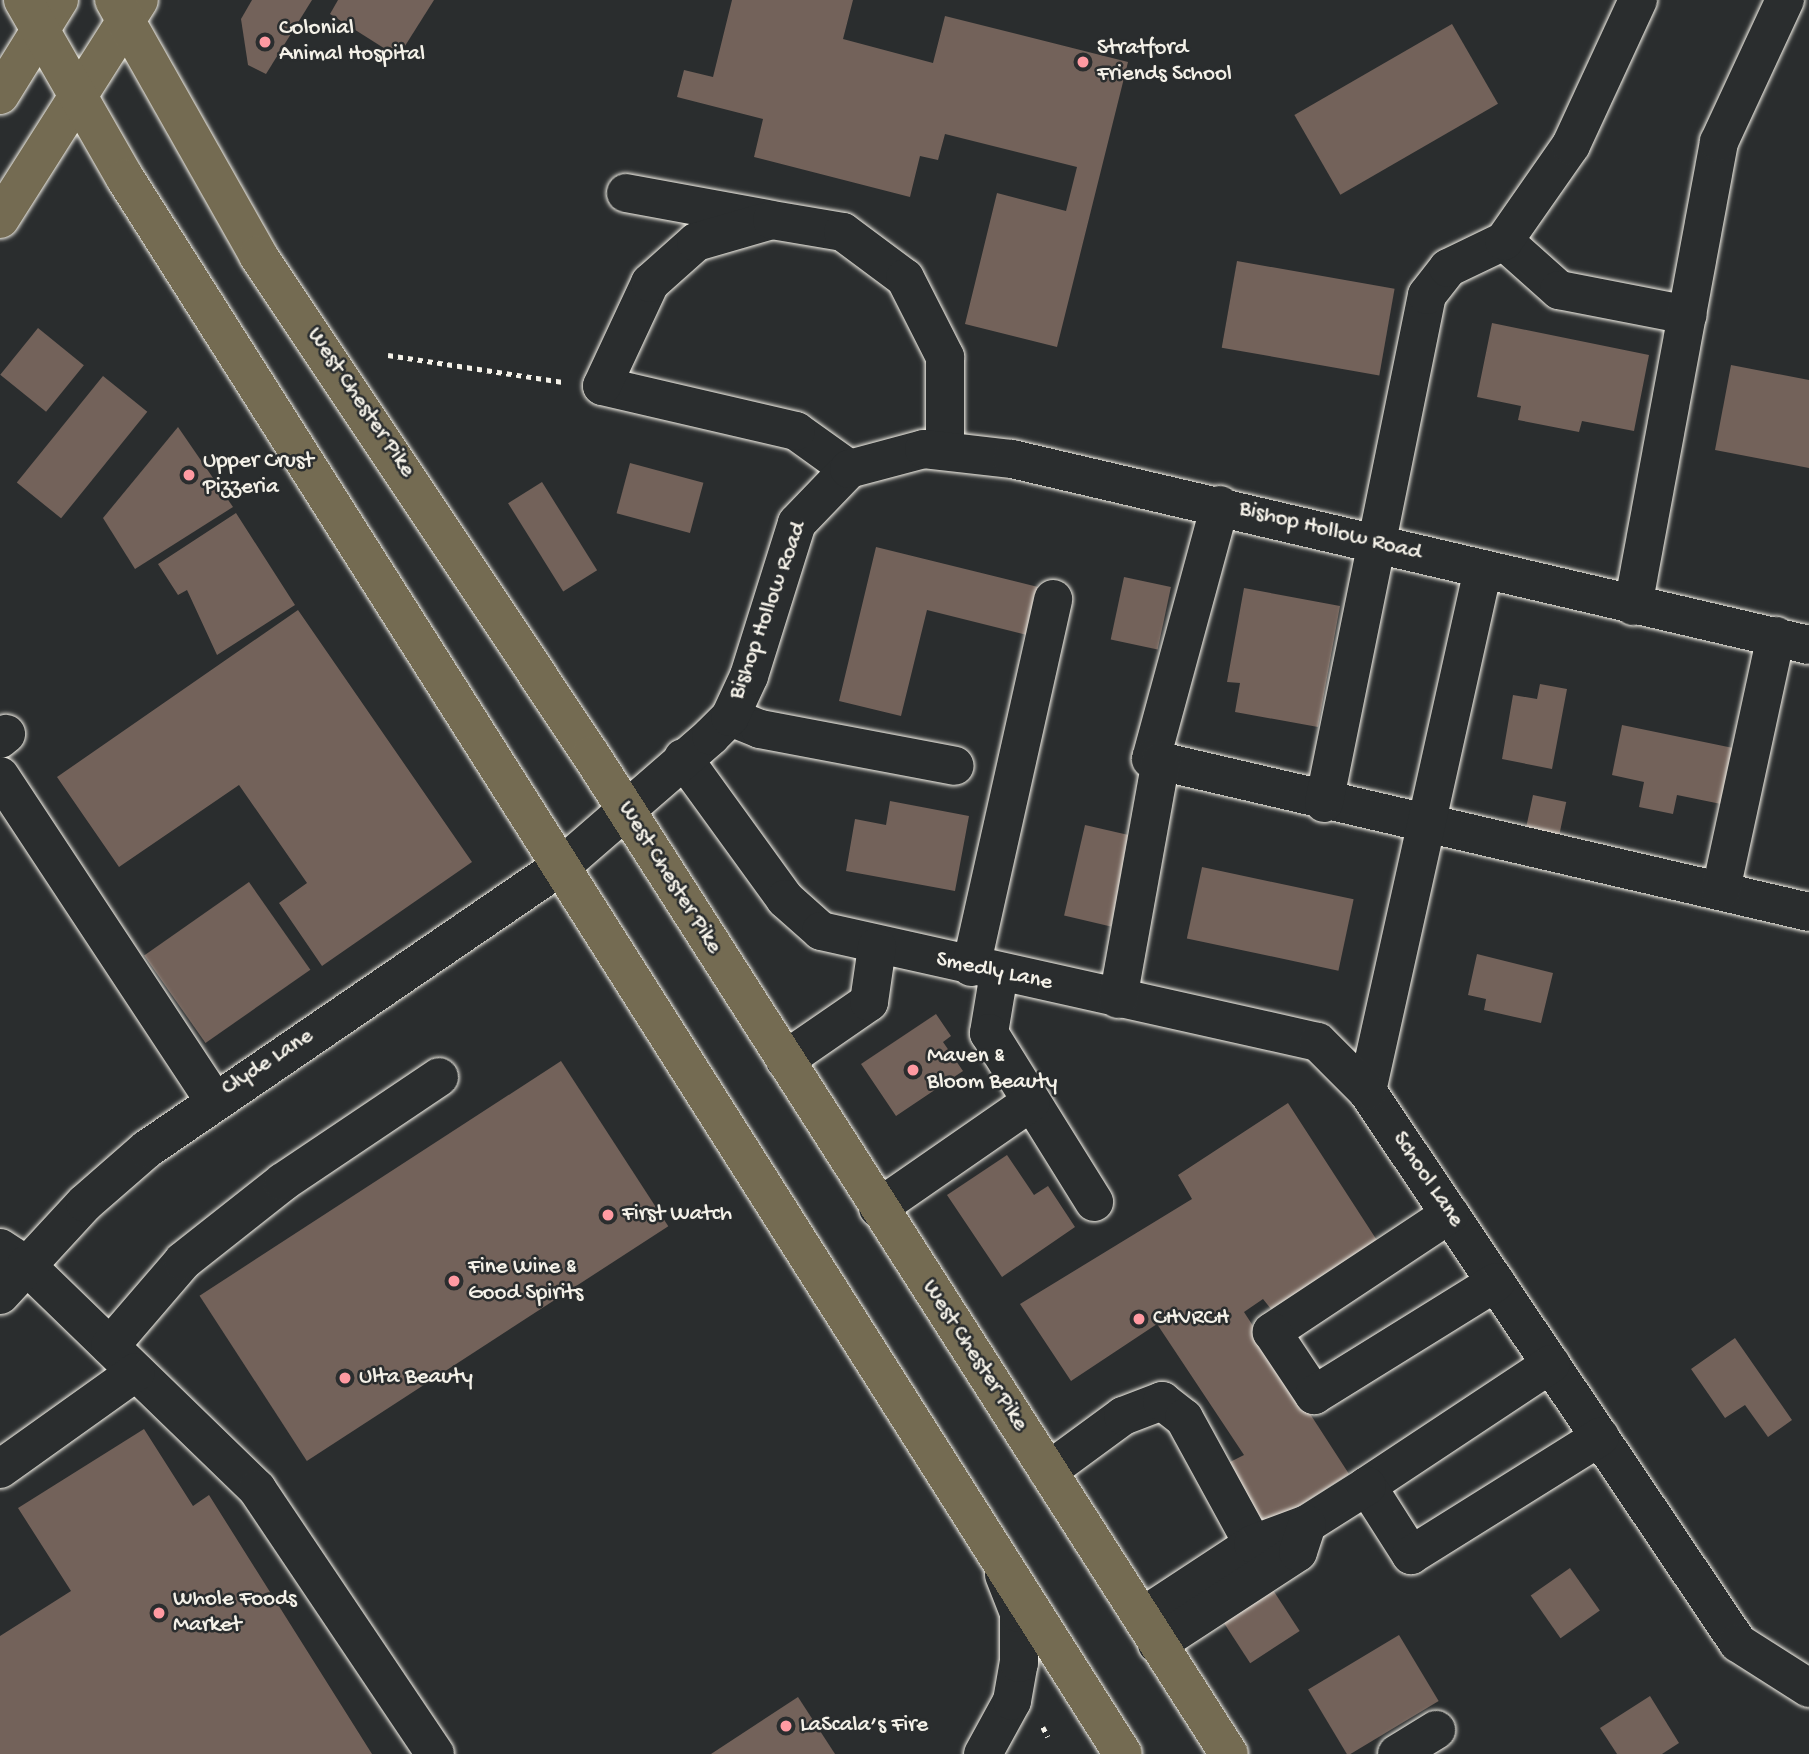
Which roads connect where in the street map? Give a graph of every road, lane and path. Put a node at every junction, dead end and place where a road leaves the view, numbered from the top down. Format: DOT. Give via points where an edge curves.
graph roads {
  1 [pos="1638,0"];
  2 [pos="1785,0"];
  3 [pos="126,7"];
  4 [pos="41,10"];
  5 [pos="0,95"];
  6 [pos="77,97"];
  7 [pos="626,193"];
  8 [pos="0,219"];
  9 [pos="772,219"];
  10 [pos="1504,241"];
  11 [pos="1688,315"];
  12 [pos="388,355"];
  13 [pos="602,386"];
  14 [pos="945,451"];
  15 [pos="849,469"];
  16 [pos="1220,505"];
  17 [pos="1376,543"];
  18 [pos="1483,569"];
  19 [pos="1053,599"];
  20 [pos="1633,606"];
  21 [pos="1793,640"];
  22 [pos="730,716"];
  23 [pos="683,758"];
  24 [pos="1161,761"];
  25 [pos="955,766"];
  26 [pos="0,776"];
  27 [pos="1324,803"];
  28 [pos="628,812"];
  29 [pos="1426,828"];
  30 [pos="564,864"];
  31 [pos="1721,890"];
  32 [pos="1809,912"];
  33 [pos="877,947"];
  34 [pos="985,970"];
  35 [pos="1118,999"];
  36 [pos="785,1060"];
  37 [pos="439,1077"];
  38 [pos="1367,1091"];
  39 [pos="213,1098"];
  40 [pos="1031,1102"];
  41 [pos="1094,1202"];
  42 [pos="878,1208"];
  43 [pos="1450,1214"];
  44 [pos="13,1257"];
  45 [pos="1496,1282"];
  46 [pos="0,1295"];
  47 [pos="123,1359"];
  48 [pos="1551,1364"];
  49 [pos="1600,1437"];
  50 [pos="0,1469"];
  51 [pos="1048,1471"];
  52 [pos="1367,1486"];
  53 [pos="1307,1524"];
  54 [pos="1253,1544"];
  55 [pos="999,1563"];
  56 [pos="1149,1631"];
  57 [pos="1809,1688"];
  58 [pos="1437,1730"];
  59 [pos="435,1754"];
  60 [pos="983,1754"];
  61 [pos="1123,1754"];
  62 [pos="1228,1754"];
  63 [pos="1397,1754"];
  1 -- 10 [label="street" via="1572,145"];
  2 -- 11 [label="street" via="1718,142"];
  3 -- 6 [label="main road"];
  3 -- 28 [label="main road, West Chester Pike" via="258,255 380,430"];
  4 -- 5 [label="main road"];
  4 -- 6 [label="main road"];
  6 -- 8 [label="main road"];
  6 -- 30 [label="main road"];
  7 -- 9 [label="street"];
  9 -- 13 [label="street" via="696,243 650,283"];
  9 -- 14 [label="street" via="843,232 905,278 946,356"];
  10 -- 11 [label="street" via="1559,290"];
  10 -- 17 [label="street" via="1448,268 1431,287"];
  11 -- 20 [label="street"];
  12 -- 13 [label="path"];
  13 -- 15 [label="street" via="796,431"];
  14 -- 15 [label="street, Bishop Hollow Road" via="924,449"];
  14 -- 16 [label="street, Bishop Hollow Road"];
  15 -- 22 [label="street, Bishop Hollow Road" via="797,523 750,676"];
  16 -- 17 [label="street, Bishop Hollow Road"];
  16 -- 24 [label="street" via="1151,759"];
  17 -- 18 [label="street, Bishop Hollow Road"];
  17 -- 27 [label="street"];
  18 -- 20 [label="street, Bishop Hollow Road"];
  18 -- 29 [label="street"];
  19 -- 34 [label="street"];
  20 -- 21 [label="street, Bishop Hollow Road"];
  21 -- 31 [label="street"];
  22 -- 23 [label="street, Bishop Hollow Road"];
  22 -- 25 [label="street" via="760,729"];
  23 -- 28 [label="street, Bishop Hollow Road"];
  23 -- 33 [label="street, Smedly Lane" via="802,917 821,931"];
  24 -- 27 [label="street"];
  24 -- 35 [label="street"];
  26 -- 39 [label="street" via="112,921"];
  27 -- 29 [label="street"];
  28 -- 30 [label="street, Bishop Hollow Road"];
  28 -- 36 [label="main road, West Chester Pike"];
  29 -- 31 [label="street"];
  29 -- 38 [label="street"];
  30 -- 39 [label="street, Clyde Lane"];
  30 -- 55 [label="main road"];
  31 -- 32 [label="street"];
  33 -- 34 [label="street, Smedly Lane"];
  33 -- 36 [label="street" via="869,1002"];
  34 -- 35 [label="street, Smedly Lane"];
  34 -- 40 [label="street" via="989,1033"];
  35 -- 38 [label="street, Smedly Lane" via="1318,1042"];
  36 -- 42 [label="main road, West Chester Pike"];
  37 -- 47 [label="street" via="282,1182 183,1261"];
  38 -- 43 [label="street, School Lane"];
  39 -- 44 [label="street, Clyde Lane"];
  40 -- 41 [label="street"];
  40 -- 42 [label="street"];
  42 -- 51 [label="main road, West Chester Pike"];
  43 -- 45 [label="street, School Lane"];
  43 -- 45 [label="street" via="1272,1332 1314,1395"];
  44 -- 46 [label="street, Clyde Lane"];
  44 -- 47 [label="street"];
  45 -- 48 [label="street, School Lane"];
  47 -- 50 [label="street"];
  47 -- 59 [label="street" via="257,1489"];
  48 -- 49 [label="street, School Lane"];
  48 -- 52 [label="street"];
  49 -- 52 [label="street" via="1411,1555"];
  49 -- 57 [label="street, School Lane" via="1738,1643"];
  51 -- 54 [label="street" via="1123,1416 1162,1401 1184,1418"];
  51 -- 56 [label="main road, West Chester Pike"];
  52 -- 53 [label="street"];
  53 -- 54 [label="street"];
  53 -- 56 [label="street" via="1298,1552"];
  54 -- 56 [label="street"];
  55 -- 60 [label="street" via="1018,1613 1019,1663 1012,1701"];
  55 -- 61 [label="main road"];
  56 -- 62 [label="main road, West Chester Pike"];
  58 -- 63 [label="street"];
}
